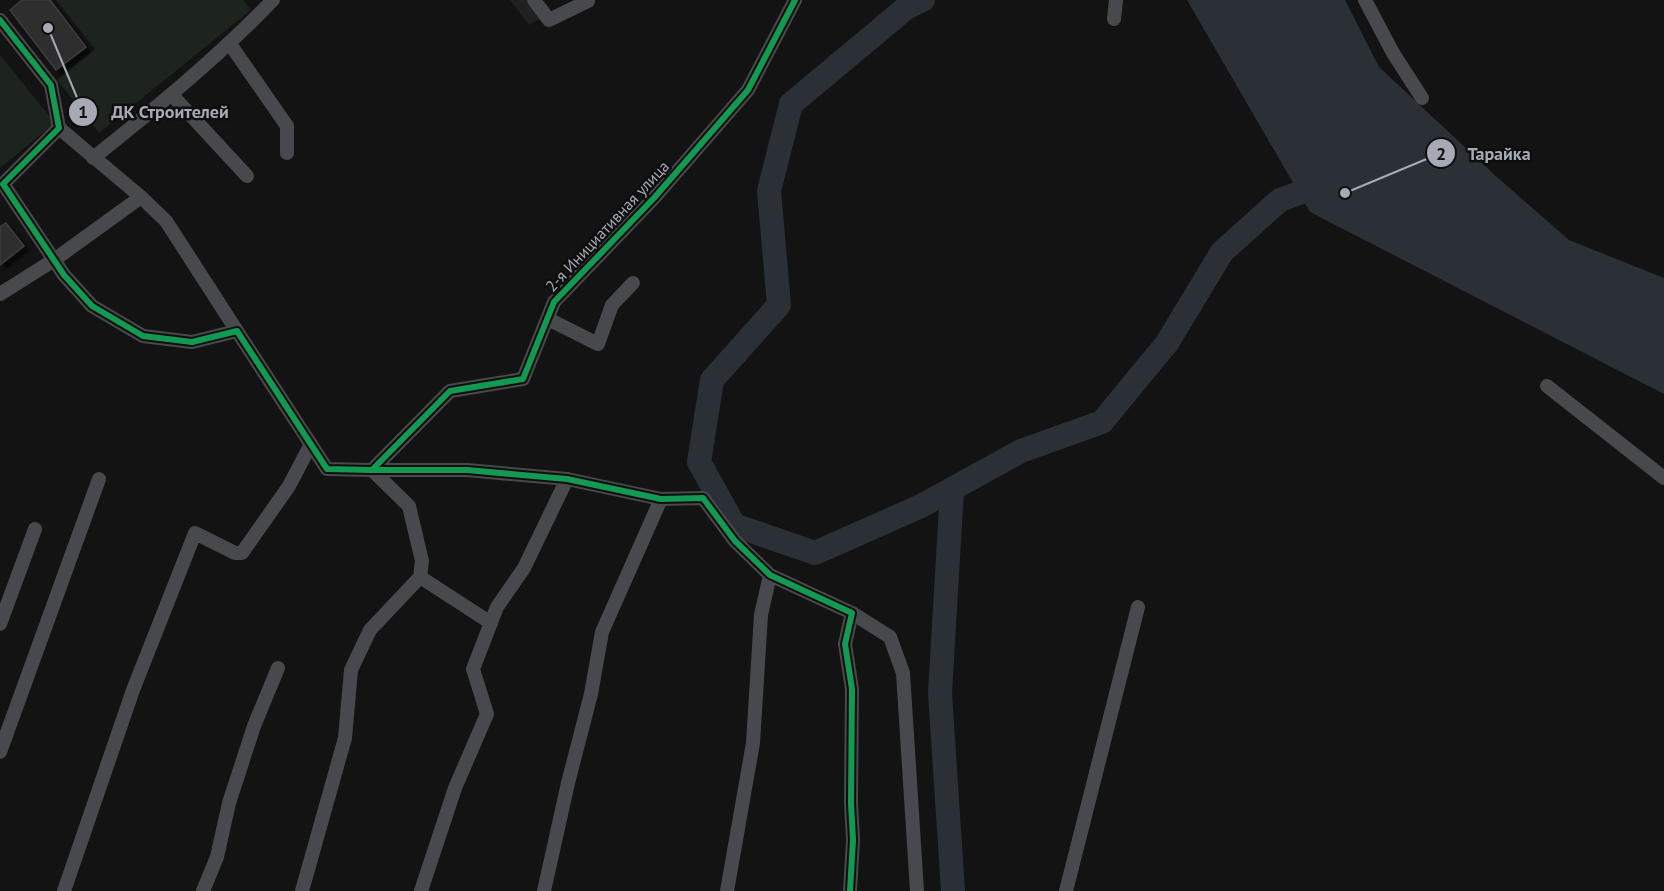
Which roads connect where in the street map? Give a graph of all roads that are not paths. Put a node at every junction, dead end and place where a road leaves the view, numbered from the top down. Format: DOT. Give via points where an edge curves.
graph roads {
  1 [pos="273,0"];
  2 [pos="534,0"];
  3 [pos="795,0"];
  4 [pos="1116,0"];
  5 [pos="1365,0"];
  6 [pos="588,1"];
  7 [pos="1114,19"];
  8 [pos="0,20"];
  9 [pos="230,44"];
  10 [pos="172,95"];
  11 [pos="1422,98"];
  12 [pos="59,128"];
  13 [pos="287,153"];
  14 [pos="93,158"];
  15 [pos="247,176"];
  16 [pos="141,196"];
  17 [pos="54,260"];
  18 [pos="633,284"];
  19 [pos="0,294"];
  20 [pos="548,319"];
  21 [pos="237,331"];
  22 [pos="1547,386"];
  23 [pos="311,444"];
  24 [pos="372,470"];
  25 [pos="1664,478"];
  26 [pos="99,479"];
  27 [pos="567,479"];
  28 [pos="661,499"];
  29 [pos="35,529"];
  30 [pos="770,575"];
  31 [pos="420,576"];
  32 [pos="1138,607"];
  33 [pos="852,613"];
  34 [pos="490,623"];
  35 [pos="0,624"];
  36 [pos="279,668"];
  37 [pos="0,752"];
  38 [pos="64,891"];
  39 [pos="203,891"];
  40 [pos="302,891"];
  41 [pos="421,891"];
  42 [pos="544,891"];
  43 [pos="727,891"];
  44 [pos="850,891"];
  45 [pos="917,891"];
  46 [pos="1066,891"];
  1 -- 9 [label="street"];
  2 -- 6 [label="street" via="549,20"];
  3 -- 20 [label="street, 2-я Инициативная улица" via="748,90 654,198 554,302"];
  4 -- 7 [label="street"];
  5 -- 11 [label="street"];
  8 -- 12 [label="street" via="51,85"];
  9 -- 10 [label="street"];
  9 -- 13 [label="street" via="287,126"];
  10 -- 14 [label="street"];
  10 -- 15 [label="street"];
  12 -- 14 [label="street"];
  12 -- 17 [label="street" via="3,184"];
  14 -- 16 [label="street"];
  16 -- 17 [label="street"];
  16 -- 21 [label="street" via="166,221"];
  17 -- 19 [label="street"];
  17 -- 21 [label="street" via="92,306 143,336 192,342"];
  18 -- 20 [label="street" via="612,305 598,344"];
  20 -- 24 [label="street, 2-я Инициативная улица" via="523,379 450,391"];
  21 -- 23 [label="street"];
  22 -- 25 [label="street"];
  23 -- 24 [label="street" via="327,469"];
  23 -- 38 [label="street" via="289,486 243,553 235,553 195,533 133,690"];
  24 -- 27 [label="street" via="467,470"];
  24 -- 31 [label="street" via="409,506 422,561"];
  26 -- 37 [label="street"];
  27 -- 28 [label="street"];
  27 -- 34 [label="street" via="524,568"];
  28 -- 30 [label="street" via="703,498 735,541"];
  28 -- 42 [label="street" via="602,632"];
  29 -- 35 [label="street"];
  30 -- 33 [label="street"];
  30 -- 43 [label="street" via="760,615 753,742"];
  31 -- 34 [label="street"];
  31 -- 40 [label="street" via="370,630 351,670 345,738"];
  32 -- 46 [label="street"];
  33 -- 44 [label="street" via="845,644 852,689 854,840"];
  33 -- 45 [label="street" via="890,637 903,673"];
  34 -- 41 [label="street" via="473,669 487,714 455,788"];
  36 -- 39 [label="street" via="254,726 229,803 217,857"];
}
